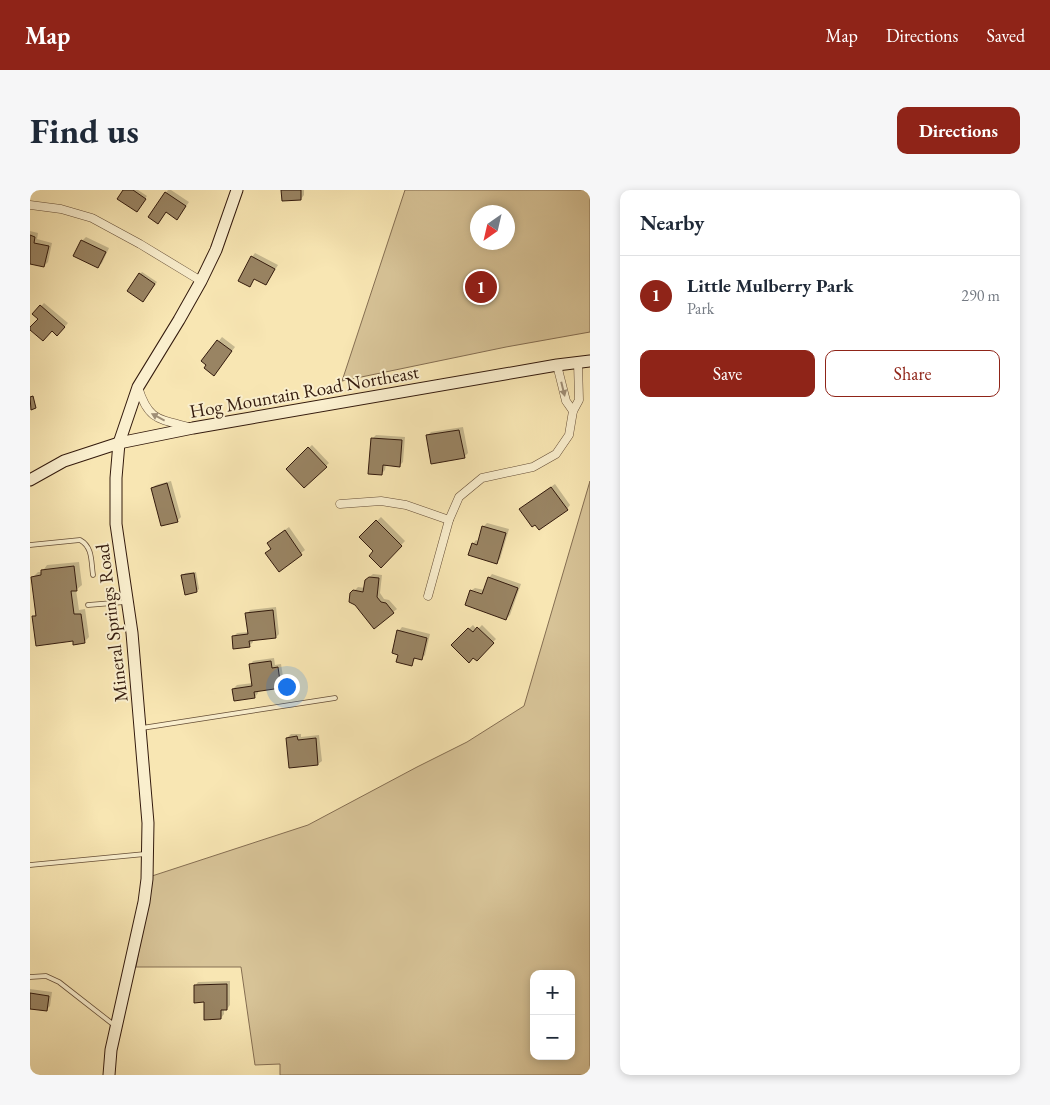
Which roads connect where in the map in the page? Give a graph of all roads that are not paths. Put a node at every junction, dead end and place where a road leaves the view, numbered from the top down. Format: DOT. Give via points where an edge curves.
graph roads {
  1 [pos="237,190"];
  2 [pos="30,204"];
  3 [pos="201,282"];
  4 [pos="590,361"];
  5 [pos="578,362"];
  6 [pos="557,365"];
  7 [pos="138,387"];
  8 [pos="573,411"];
  9 [pos="193,428"];
  10 [pos="119,443"];
  11 [pos="30,480"];
  12 [pos="340,504"];
  13 [pos="449,520"];
  14 [pos="30,545"];
  15 [pos="92,575"];
  16 [pos="428,596"];
  17 [pos="128,602"];
  18 [pos="88,605"];
  19 [pos="335,698"];
  20 [pos="140,729"];
  21 [pos="147,854"];
  22 [pos="30,865"];
  23 [pos="30,977"];
  24 [pos="116,1026"];
  25 [pos="109,1075"];
  1 -- 3 [label="street, Mineral Springs Road"];
  2 -- 3 [label="street" via="92,218"];
  3 -- 7 [label="street, Mineral Springs Road"];
  4 -- 5 [label="street, Hog Mountain Road Northeast"];
  5 -- 6 [label="street, Hog Mountain Road Northeast"];
  5 -- 8 [label="street" via="579,400"];
  6 -- 8 [label="street, one-way" via="566,401"];
  6 -- 9 [label="street, Hog Mountain Road Northeast"];
  9 -- 7 [label="street, one-way" via="153,415 145,406"];
  7 -- 10 [label="street, Mineral Springs Road"];
  8 -- 13 [label="street" via="569,435 556,454 533,468 482,478 459,498"];
  9 -- 10 [label="street, Hog Mountain Road Northeast"];
  10 -- 11 [label="street, Hog Mountain Road Northeast" via="64,461"];
  10 -- 17 [label="street, Mineral Springs Road" via="116,524"];
  12 -- 13 [label="street" via="381,501 406,505"];
  13 -- 16 [label="street"];
  14 -- 15 [label="lane" via="80,540 90,550"];
  17 -- 18 [label="lane"];
  17 -- 20 [label="street, Mineral Springs Road"];
  19 -- 20 [label="lane"];
  20 -- 21 [label="street, Mineral Springs Road" via="148,823"];
  21 -- 22 [label="lane"];
  21 -- 24 [label="street, Mineral Springs Road" via="144,902"];
  23 -- 24 [label="lane" via="46,976 59,982"];
  24 -- 25 [label="street, Mineral Springs Road"];
}
